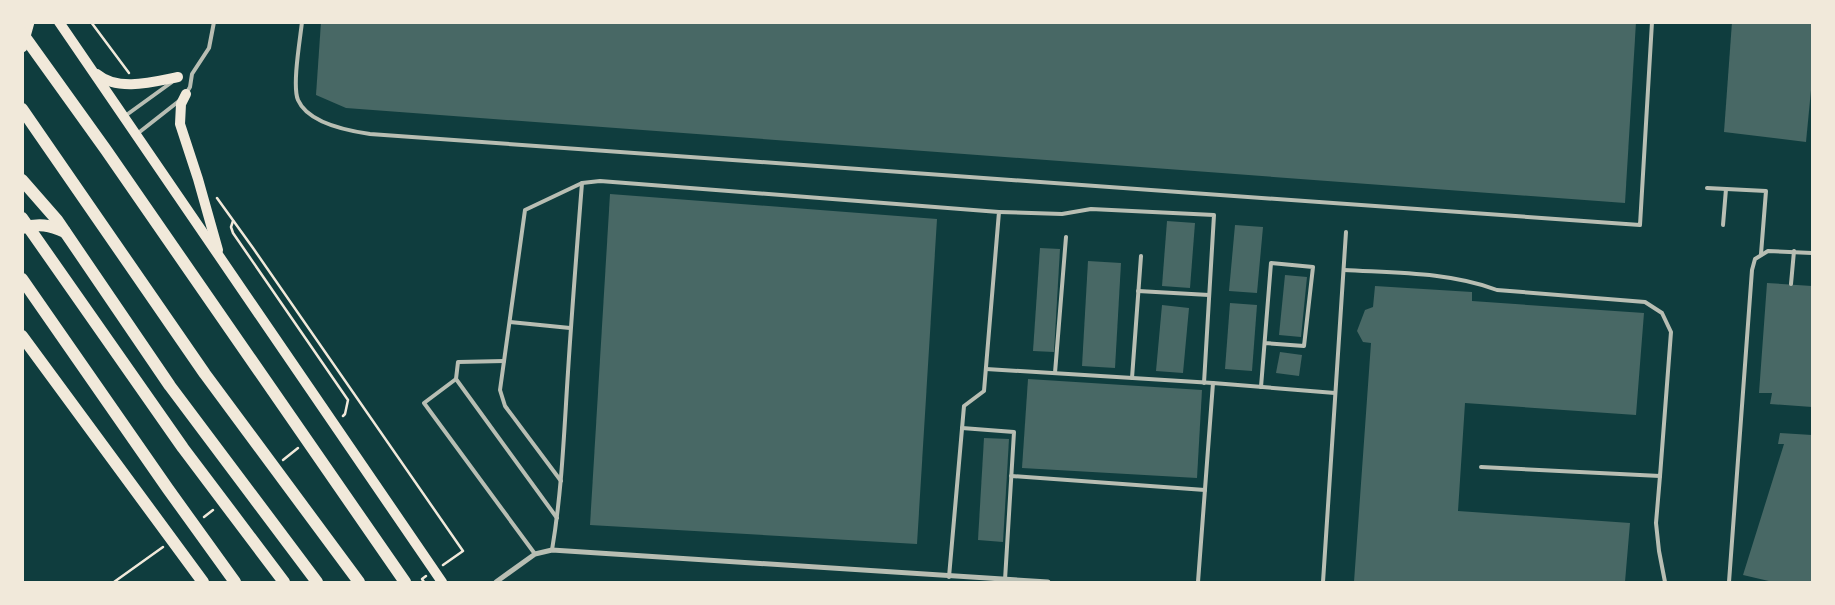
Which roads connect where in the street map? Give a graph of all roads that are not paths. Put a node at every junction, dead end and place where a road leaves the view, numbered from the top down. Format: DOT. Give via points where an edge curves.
graph roads {
  1 [pos="29,22"];
  2 [pos="59,22"];
  3 [pos="214,22"];
  4 [pos="302,22"];
  5 [pos="1652,22"];
  6 [pos="22,33"];
  7 [pos="23,47"];
  8 [pos="92,70"];
  9 [pos="192,74"];
  10 [pos="178,78"];
  11 [pos="186,94"];
  12 [pos="22,109"];
  13 [pos="123,117"];
  14 [pos="135,135"];
  15 [pos="22,180"];
  16 [pos="582,183"];
  17 [pos="1707,188"];
  18 [pos="1726,189"];
  19 [pos="999,212"];
  20 [pos="22,218"];
  21 [pos="1723,226"];
  22 [pos="22,228"];
  23 [pos="65,232"];
  24 [pos="1346,232"];
  25 [pos="1066,237"];
  26 [pos="1794,251"];
  27 [pos="1812,253"];
  28 [pos="1761,254"];
  29 [pos="1141,256"];
  30 [pos="1344,270"];
  31 [pos="230,274"];
  32 [pos="22,279"];
  33 [pos="1791,284"];
  34 [pos="1138,291"];
  35 [pos="1209,295"];
  36 [pos="510,322"];
  37 [pos="570,328"];
  38 [pos="22,336"];
  39 [pos="1265,342"];
  40 [pos="504,362"];
  41 [pos="986,369"];
  42 [pos="1055,373"];
  43 [pos="1132,378"];
  44 [pos="456,379"];
  45 [pos="1204,383"];
  46 [pos="1213,383"];
  47 [pos="1261,387"];
  48 [pos="1335,393"];
  49 [pos="962,428"];
  50 [pos="1481,467"];
  51 [pos="1011,476"];
  52 [pos="1660,476"];
  53 [pos="561,481"];
  54 [pos="1205,490"];
  55 [pos="558,518"];
  56 [pos="552,550"];
  57 [pos="535,554"];
  58 [pos="949,576"];
  59 [pos="1005,580"];
  60 [pos="203,582"];
  61 [pos="235,582"];
  62 [pos="284,582"];
  63 [pos="317,582"];
  64 [pos="359,582"];
  65 [pos="405,582"];
  66 [pos="442,582"];
  67 [pos="496,582"];
  68 [pos="1048,582"];
  69 [pos="1198,582"];
  70 [pos="1323,582"];
  71 [pos="1665,582"];
  72 [pos="1729,582"];
  1 -- 7 [label="main road"];
  2 -- 8 [label="main road"];
  3 -- 9 [label="lane" via="209,48"];
  4 -- 5 [label="lane" via="296,87 298,101 309,113 326,123 370,134 1640,225"];
  6 -- 65 [label="highway"];
  8 -- 10 [label="main road" via="115,84"];
  8 -- 13 [label="main road"];
  9 -- 10 [label="lane"];
  9 -- 11 [label="lane"];
  10 -- 13 [label="lane"];
  11 -- 14 [label="lane"];
  11 -- 31 [label="main road" via="181,104 180,124 215,242"];
  12 -- 64 [label="highway" via="205,374"];
  13 -- 14 [label="main road"];
  14 -- 31 [label="main road"];
  15 -- 23 [label="highway"];
  16 -- 19 [label="lane" via="600,181"];
  16 -- 36 [label="lane" via="525,210"];
  16 -- 37 [label="lane"];
  17 -- 18 [label="lane"];
  18 -- 21 [label="lane"];
  18 -- 28 [label="lane" via="1766,191"];
  19 -- 35 [label="lane" via="1062,214 1091,209 1214,215"];
  19 -- 41 [label="lane"];
  20 -- 62 [label="highway" via="182,448"];
  22 -- 23 [label="highway" via="39,224"];
  23 -- 63 [label="highway" via="170,386"];
  24 -- 30 [label="lane"];
  25 -- 42 [label="lane"];
  26 -- 27 [label="lane"];
  26 -- 28 [label="lane"];
  26 -- 33 [label="lane"];
  28 -- 72 [label="lane" via="1752,270"];
  29 -- 34 [label="lane"];
  30 -- 48 [label="lane"];
  30 -- 52 [label="lane" via="1424,275 1479,283 1497,290 1645,302 1662,313 1671,332"];
  31 -- 66 [label="main road"];
  32 -- 61 [label="highway"];
  34 -- 35 [label="lane"];
  34 -- 43 [label="lane"];
  35 -- 45 [label="lane"];
  36 -- 37 [label="lane"];
  36 -- 40 [label="lane"];
  37 -- 53 [label="lane"];
  38 -- 60 [label="highway"];
  39 -- 39 [label="lane" via="1271,263 1313,267 1304,346"];
  39 -- 47 [label="lane"];
  40 -- 44 [label="lane" via="458,362"];
  40 -- 53 [label="lane" via="500,390 505,406"];
  41 -- 42 [label="lane"];
  41 -- 49 [label="lane" via="984,391 964,406"];
  42 -- 43 [label="lane"];
  43 -- 45 [label="lane"];
  44 -- 55 [label="lane"];
  44 -- 57 [label="lane" via="424,403"];
  45 -- 46 [label="lane"];
  46 -- 47 [label="lane"];
  46 -- 54 [label="lane"];
  47 -- 48 [label="lane"];
  48 -- 70 [label="lane"];
  49 -- 51 [label="lane" via="1014,432"];
  49 -- 58 [label="lane"];
  50 -- 52 [label="lane"];
  51 -- 54 [label="lane"];
  51 -- 59 [label="lane"];
  52 -- 71 [label="lane" via="1656,523"];
  53 -- 55 [label="lane"];
  54 -- 69 [label="lane"];
  55 -- 56 [label="lane"];
  56 -- 57 [label="street"];
  56 -- 58 [label="street"];
  57 -- 67 [label="street"];
  58 -- 59 [label="street"];
  59 -- 68 [label="street"];
}
